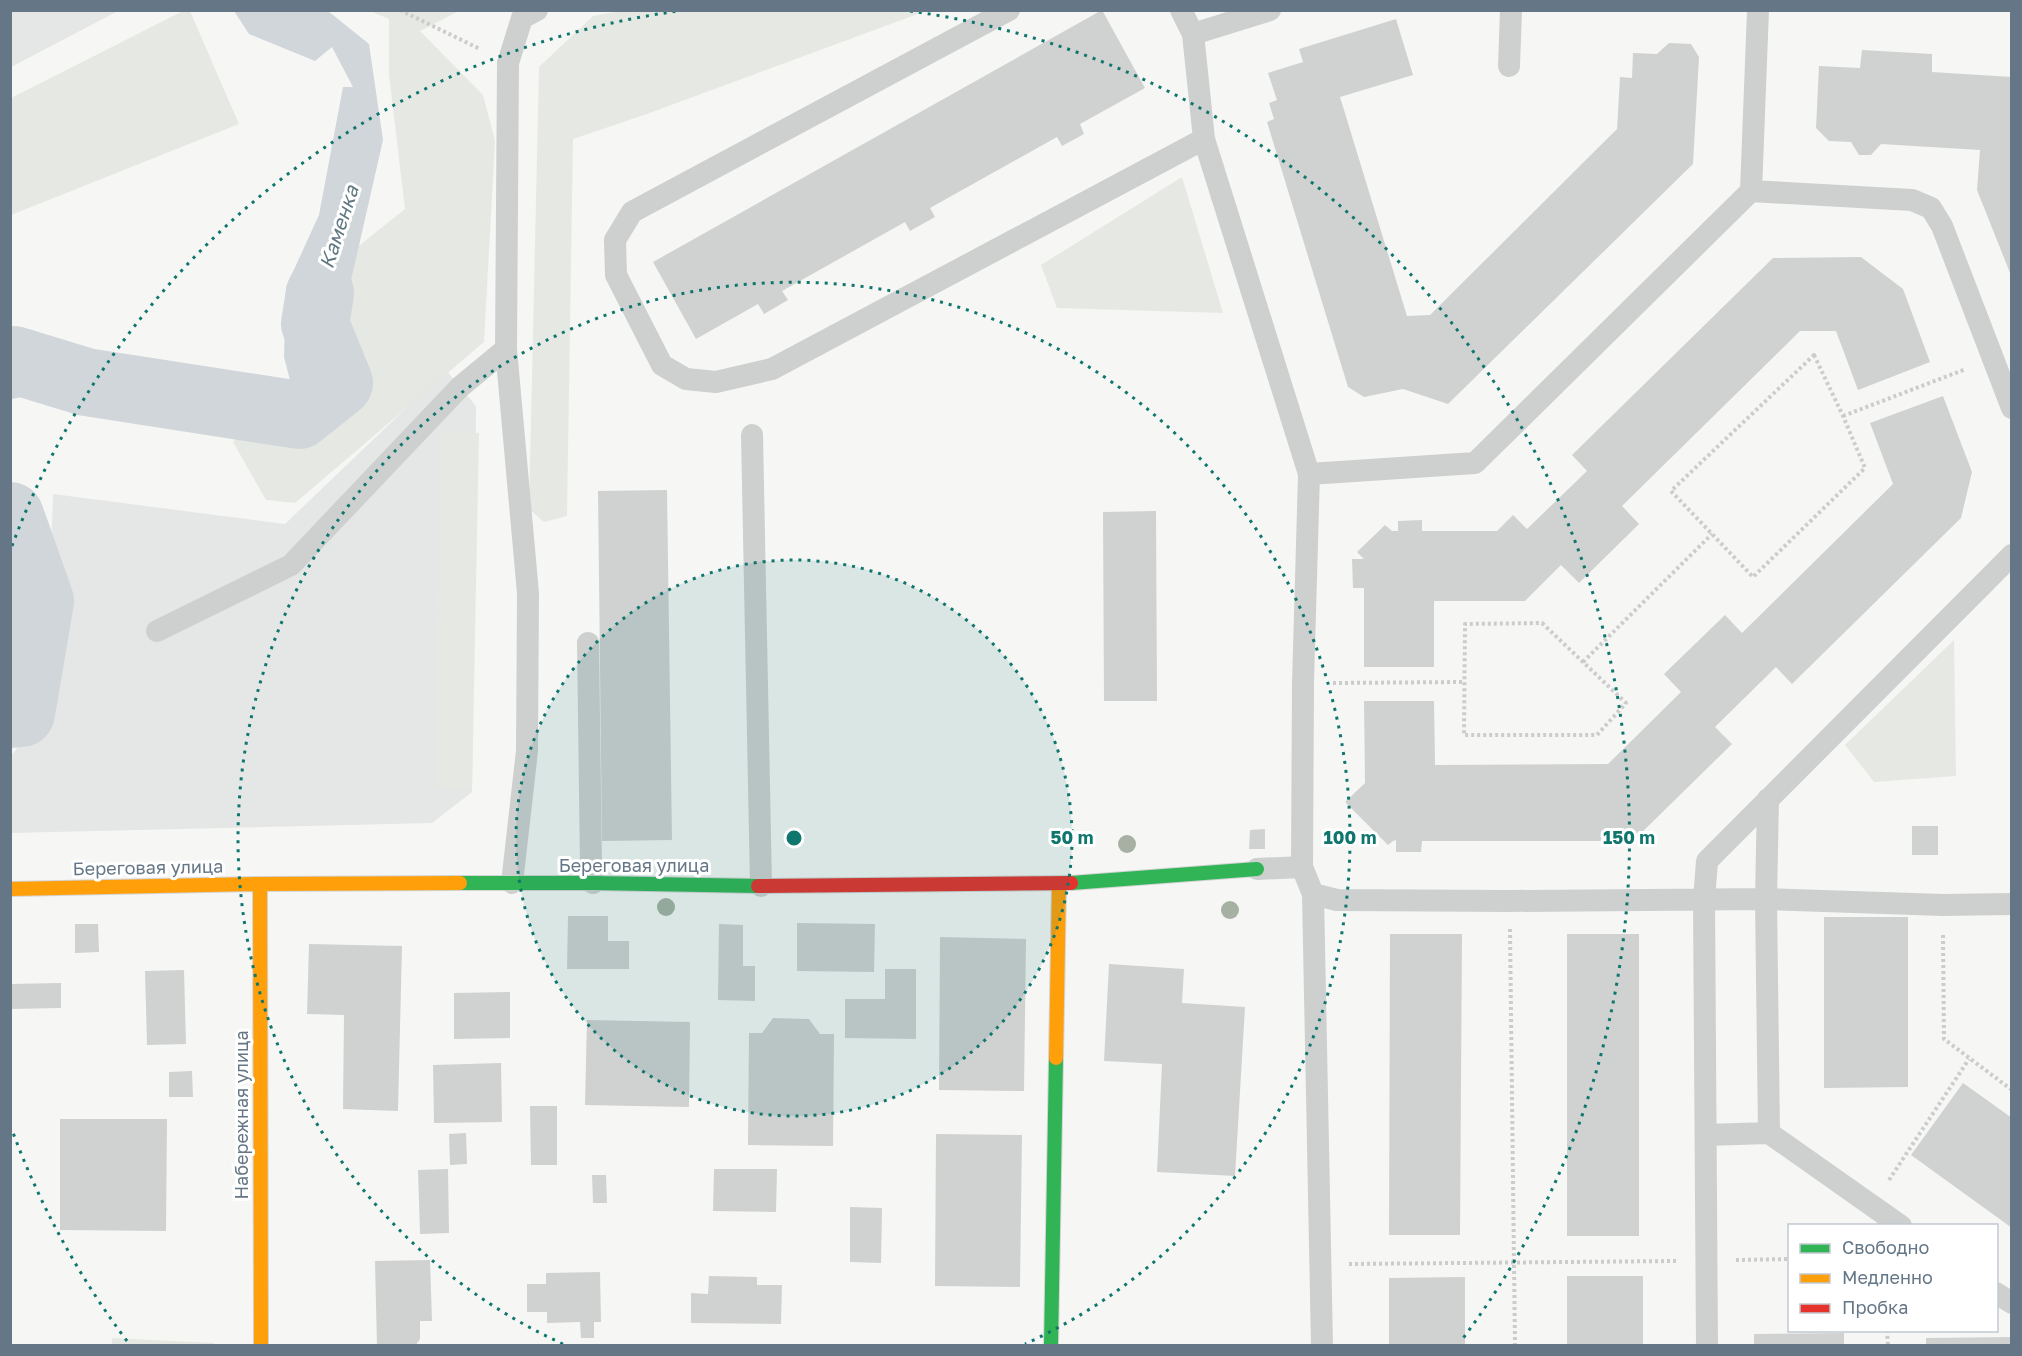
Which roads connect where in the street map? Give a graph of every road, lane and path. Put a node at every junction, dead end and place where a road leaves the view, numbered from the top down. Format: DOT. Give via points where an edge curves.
graph roads {
  1 [pos="400,10"];
  2 [pos="537,10"];
  3 [pos="1009,10"];
  4 [pos="1180,10"];
  5 [pos="1270,10"];
  6 [pos="1511,10"];
  7 [pos="1758,10"];
  8 [pos="1193,34"];
  9 [pos="508,63"];
  10 [pos="1509,66"];
  11 [pos="1204,139"];
  12 [pos="1751,191"];
  13 [pos="506,349"];
  14 [pos="1993,359"];
  15 [pos="2012,408"];
  16 [pos="1843,416"];
  17 [pos="752,435"];
  18 [pos="1309,474"];
  19 [pos="1712,534"];
  20 [pos="2012,555"];
  21 [pos="157,631"];
  22 [pos="588,643"];
  23 [pos="1583,662"];
  24 [pos="1464,682"];
  25 [pos="1303,683"];
  26 [pos="1768,799"];
  27 [pos="1302,867"];
  28 [pos="1257,869"];
  29 [pos="513,883"];
  30 [pos="593,883"];
  31 [pos="260,884"];
  32 [pos="1059,884"];
  33 [pos="761,885"];
  34 [pos="10,889"];
  35 [pos="1313,894"];
  36 [pos="1766,899"];
  37 [pos="1704,900"];
  38 [pos="1509,902"];
  39 [pos="2012,904"];
  40 [pos="1943,905"];
  41 [pos="1969,1059"];
  42 [pos="2012,1090"];
  43 [pos="1769,1133"];
  44 [pos="1706,1135"];
  45 [pos="1872,1206"];
  46 [pos="1898,1224"];
  47 [pos="1788,1259"];
  48 [pos="1707,1261"];
  49 [pos="1515,1262"];
  50 [pos="1321,1264"];
  51 [pos="1998,1294"];
  52 [pos="2012,1303"];
  53 [pos="261,1346"];
  54 [pos="1051,1346"];
  55 [pos="1322,1346"];
  56 [pos="1515,1346"];
  57 [pos="1707,1346"];
  1 -- 9 [label="path"];
  2 -- 9 [label="lane" via="522,18"];
  3 -- 11 [label="lane" via="632,212 615,240 616,275 662,365 686,379 716,382 772,369"];
  4 -- 8 [label="lane"];
  5 -- 8 [label="lane"];
  6 -- 10 [label="lane"];
  7 -- 12 [label="lane"];
  8 -- 11 [label="lane"];
  9 -- 13 [label="lane"];
  11 -- 18 [label="lane"];
  12 -- 14 [label="lane" via="1912,200 1931,208 1942,226"];
  12 -- 18 [label="lane" via="1475,464"];
  13 -- 21 [label="lane" via="460,387 291,565"];
  13 -- 29 [label="lane" via="528,593 527,751"];
  14 -- 15 [label="lane"];
  14 -- 16 [label="path"];
  16 -- 19 [label="path" via="1865,468 1753,577"];
  16 -- 19 [label="path" via="1814,355 1671,491"];
  17 -- 33 [label="lane"];
  18 -- 25 [label="lane"];
  19 -- 23 [label="path"];
  20 -- 26 [label="lane"];
  22 -- 30 [label="lane"];
  23 -- 24 [label="path" via="1542,623 1465,624"];
  23 -- 24 [label="path" via="1626,703 1597,735 1464,735"];
  24 -- 25 [label="path"];
  25 -- 27 [label="lane"];
  26 -- 36 [label="lane"];
  26 -- 37 [label="lane" via="1707,861"];
  27 -- 28 [label="lane"];
  27 -- 35 [label="lane"];
  28 -- 32 [label="street, Береговая улица"];
  29 -- 30 [label="street, Береговая улица"];
  29 -- 31 [label="street, Береговая улица"];
  30 -- 33 [label="street, Береговая улица"];
  31 -- 34 [label="street, Береговая улица"];
  31 -- 53 [label="street, Набережная улица"];
  32 -- 33 [label="street, Береговая улица"];
  32 -- 54 [label="street"];
  35 -- 38 [label="lane" via="1337,900"];
  35 -- 50 [label="lane"];
  36 -- 37 [label="lane"];
  36 -- 40 [label="lane"];
  36 -- 43 [label="lane"];
  37 -- 38 [label="lane"];
  37 -- 44 [label="lane"];
  38 -- 49 [label="path"];
  39 -- 40 [label="lane"];
  40 -- 41 [label="path" via="1944,1039"];
  41 -- 42 [label="path"];
  41 -- 45 [label="path"];
  43 -- 44 [label="lane"];
  43 -- 45 [label="lane"];
  44 -- 48 [label="lane"];
  45 -- 46 [label="lane"];
  47 -- 48 [label="path"];
  48 -- 49 [label="path"];
  48 -- 57 [label="lane"];
  49 -- 50 [label="path"];
  49 -- 56 [label="path"];
  50 -- 55 [label="lane"];
  51 -- 52 [label="lane"];
}
